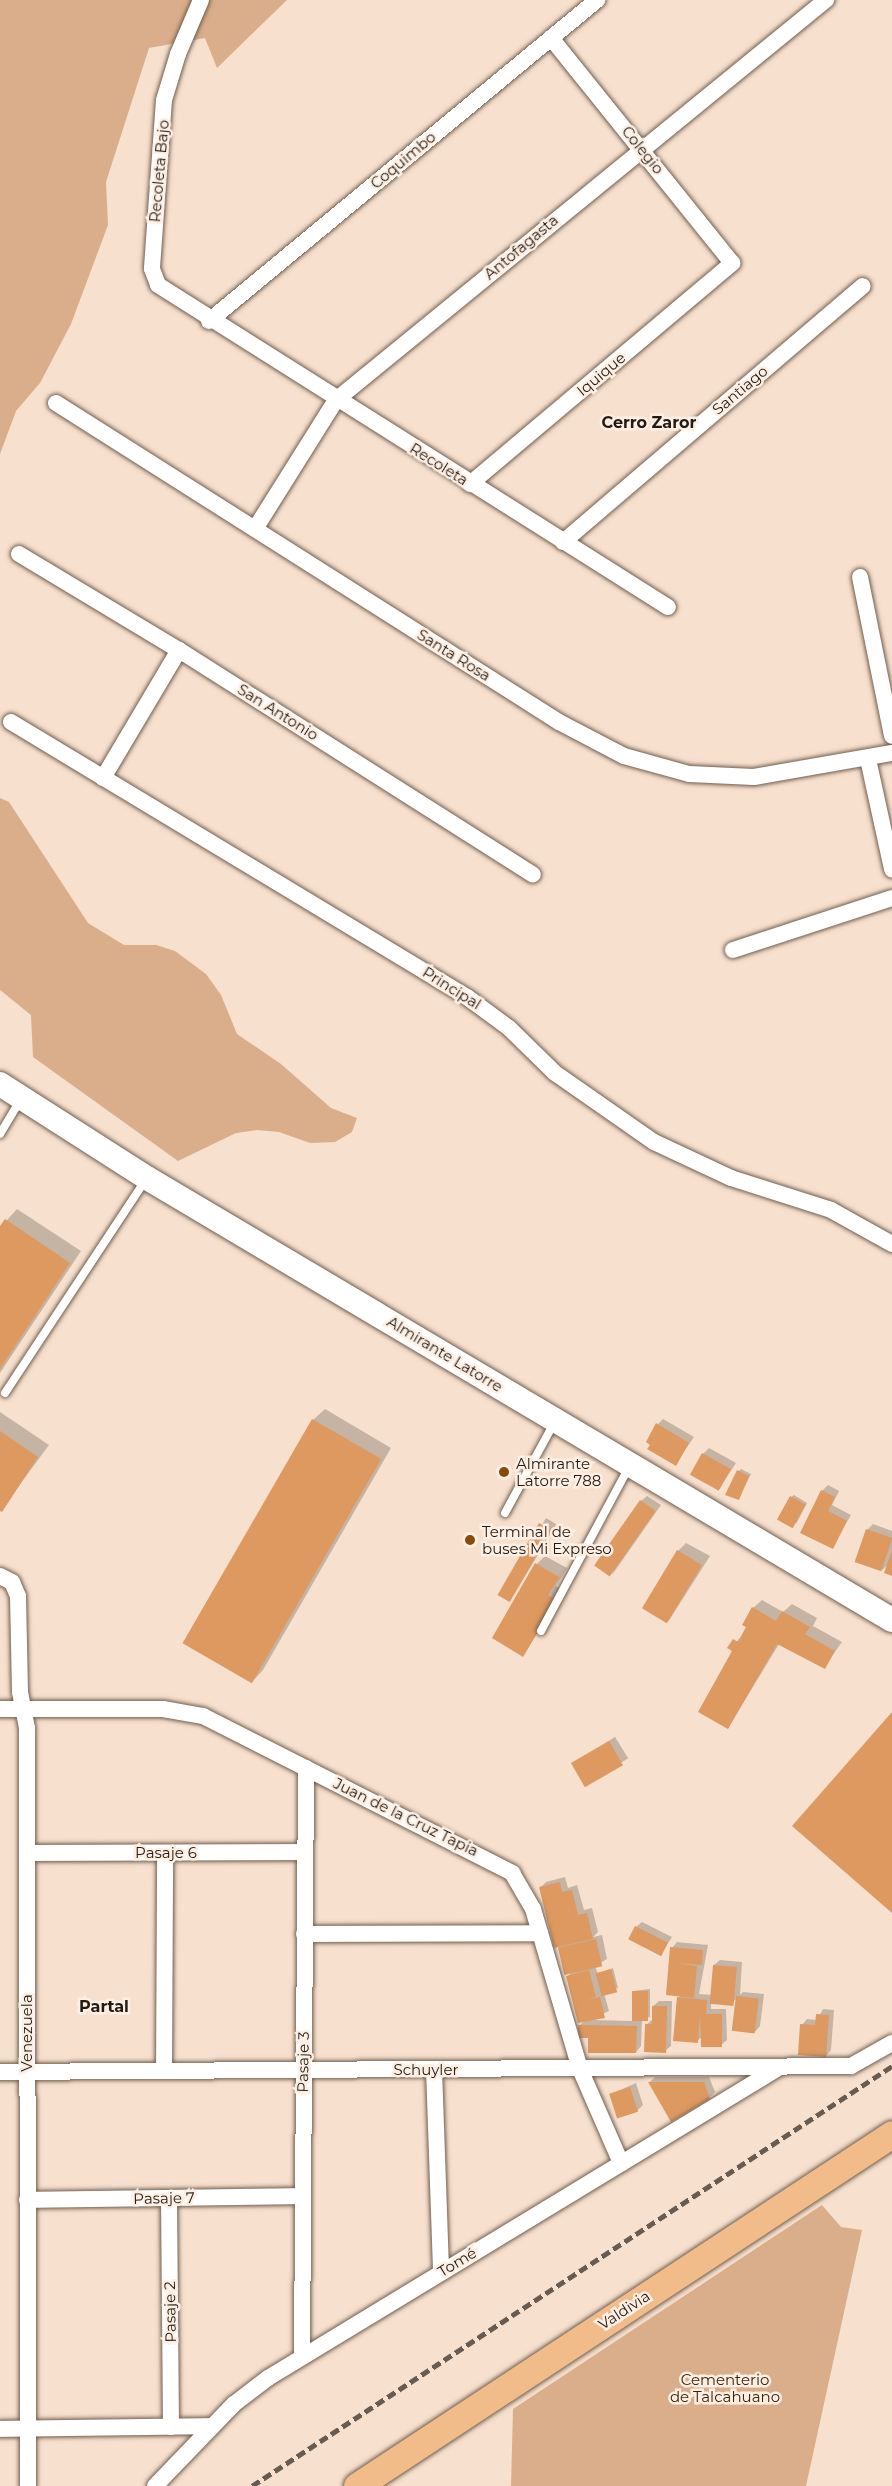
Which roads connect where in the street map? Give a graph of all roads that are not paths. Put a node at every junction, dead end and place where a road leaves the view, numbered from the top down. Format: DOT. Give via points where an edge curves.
graph roads {
  1 [pos="201,0"];
  2 [pos="597,0"];
  3 [pos="826,0"];
  4 [pos="551,38"];
  5 [pos="641,147"];
  6 [pos="732,264"];
  7 [pos="863,286"];
  8 [pos="209,321"];
  9 [pos="336,400"];
  10 [pos="56,403"];
  11 [pos="470,484"];
  12 [pos="255,529"];
  13 [pos="563,542"];
  14 [pos="19,554"];
  15 [pos="860,577"];
  16 [pos="668,607"];
  17 [pos="179,650"];
  18 [pos="11,722"];
  19 [pos="892,736"];
  20 [pos="892,753"];
  21 [pos="868,759"];
  22 [pos="103,778"];
  23 [pos="892,869"];
  24 [pos="533,875"];
  25 [pos="892,898"];
  26 [pos="733,950"];
  27 [pos="0,1084"];
  28 [pos="22,1098"];
  29 [pos="0,1134"];
  30 [pos="147,1178"];
  31 [pos="892,1244"];
  32 [pos="5,1394"];
  33 [pos="556,1420"];
  34 [pos="631,1465"];
  35 [pos="505,1513"];
  36 [pos="6,1579"];
  37 [pos="892,1620"];
  38 [pos="541,1631"];
  39 [pos="0,1709"];
  40 [pos="23,1709"];
  41 [pos="306,1768"];
  42 [pos="305,1852"];
  43 [pos="27,1853"];
  44 [pos="165,1853"];
  45 [pos="540,1933"];
  46 [pos="304,1934"];
  47 [pos="892,2043"];
  48 [pos="781,2067"];
  49 [pos="434,2069"];
  50 [pos="580,2069"];
  51 [pos="303,2070"];
  52 [pos="164,2071"];
  53 [pos="0,2072"];
  54 [pos="27,2072"];
  55 [pos="892,2134"];
  56 [pos="621,2163"];
  57 [pos="301,2196"];
  58 [pos="169,2198"];
  59 [pos="27,2200"];
  60 [pos="441,2272"];
  61 [pos="302,2356"];
  62 [pos="212,2426"];
  63 [pos="171,2427"];
  64 [pos="28,2428"];
  65 [pos="0,2429"];
  66 [pos="28,2486"];
  67 [pos="155,2486"];
  68 [pos="357,2486"];
  1 -- 8 [label="street, Recoleta Bajo" via="164,100 152,269 162,289"];
  2 -- 4 [label="street, Coquimbo"];
  3 -- 5 [label="street, Antofagasta"];
  4 -- 5 [label="street, Colegio"];
  4 -- 8 [label="street, Coquimbo"];
  5 -- 6 [label="street, Colegio"];
  5 -- 9 [label="street, Antofagasta"];
  6 -- 11 [label="street, Iquique"];
  7 -- 13 [label="street, Santiago"];
  8 -- 9 [label="street, Recoleta"];
  9 -- 11 [label="street, Recoleta"];
  9 -- 12 [label="street, Antofagasta"];
  10 -- 12 [label="street, Santa Rosa"];
  11 -- 13 [label="street, Recoleta"];
  12 -- 21 [label="street, Santa Rosa" via="559,722 645,764 689,774 754,777"];
  13 -- 16 [label="street, Recoleta"];
  14 -- 17 [label="street, San Antonio"];
  15 -- 19 [label="street"];
  17 -- 22 [label="street"];
  17 -- 24 [label="street, San Antonio"];
  18 -- 22 [label="street, Principal"];
  20 -- 21 [label="street, Santa Rosa"];
  21 -- 23 [label="street"];
  22 -- 31 [label="street, Principal" via="491,1013 555,1073 654,1142 730,1178 831,1210"];
  25 -- 26 [label="street"];
  27 -- 28 [label="main road, Almirante Latorre"];
  28 -- 29 [label="lane"];
  28 -- 30 [label="main road, Almirante Latorre"];
  30 -- 32 [label="lane"];
  30 -- 33 [label="main road, Almirante Latorre"];
  33 -- 34 [label="main road, Almirante Latorre"];
  33 -- 35 [label="lane"];
  34 -- 37 [label="main road, Almirante Latorre"];
  34 -- 38 [label="lane"];
  36 -- 40 [label="street, Venezuela" via="18,1596"];
  39 -- 40 [label="street, Juan de la Cruz Tapia"];
  40 -- 41 [label="street, Juan de la Cruz Tapia" via="189,1712 216,1721"];
  40 -- 43 [label="street, Venezuela"];
  41 -- 42 [label="street, Pasaje 3"];
  41 -- 45 [label="street, Juan de la Cruz Tapia" via="512,1873 528,1896"];
  42 -- 44 [label="street, Pasaje 6"];
  42 -- 46 [label="street, Pasaje 3"];
  43 -- 44 [label="street, Pasaje 6"];
  43 -- 54 [label="street, Venezuela"];
  44 -- 52 [label="street"];
  45 -- 46 [label="street"];
  45 -- 50 [label="street, Juan de la Cruz Tapia"];
  46 -- 51 [label="street, Pasaje 3"];
  47 -- 48 [label="street, Schuyler" via="851,2066"];
  48 -- 50 [label="street, Schuyler"];
  48 -- 56 [label="street, Tomé"];
  49 -- 50 [label="street, Schuyler"];
  49 -- 51 [label="street, Schuyler"];
  49 -- 60 [label="street"];
  50 -- 56 [label="street, Juan de la Cruz Tapia"];
  51 -- 52 [label="street, Schuyler"];
  51 -- 57 [label="street, Pasaje 3"];
  52 -- 54 [label="street, Schuyler"];
  53 -- 54 [label="street, Schuyler"];
  54 -- 59 [label="street, Venezuela"];
  55 -- 68 [label="main road, Valdivia"];
  56 -- 60 [label="street, Tomé"];
  57 -- 58 [label="street, Pasaje 7"];
  57 -- 61 [label="street, Pasaje 3"];
  58 -- 59 [label="street, Pasaje 7"];
  58 -- 63 [label="street, Pasaje 2"];
  59 -- 64 [label="street, Venezuela"];
  60 -- 61 [label="street, Tomé"];
  61 -- 62 [label="street, Tomé" via="248,2392"];
  62 -- 63 [label="street"];
  62 -- 67 [label="street, Tomé"];
  63 -- 64 [label="street"];
  64 -- 65 [label="street"];
  64 -- 66 [label="street, Venezuela"];
}
